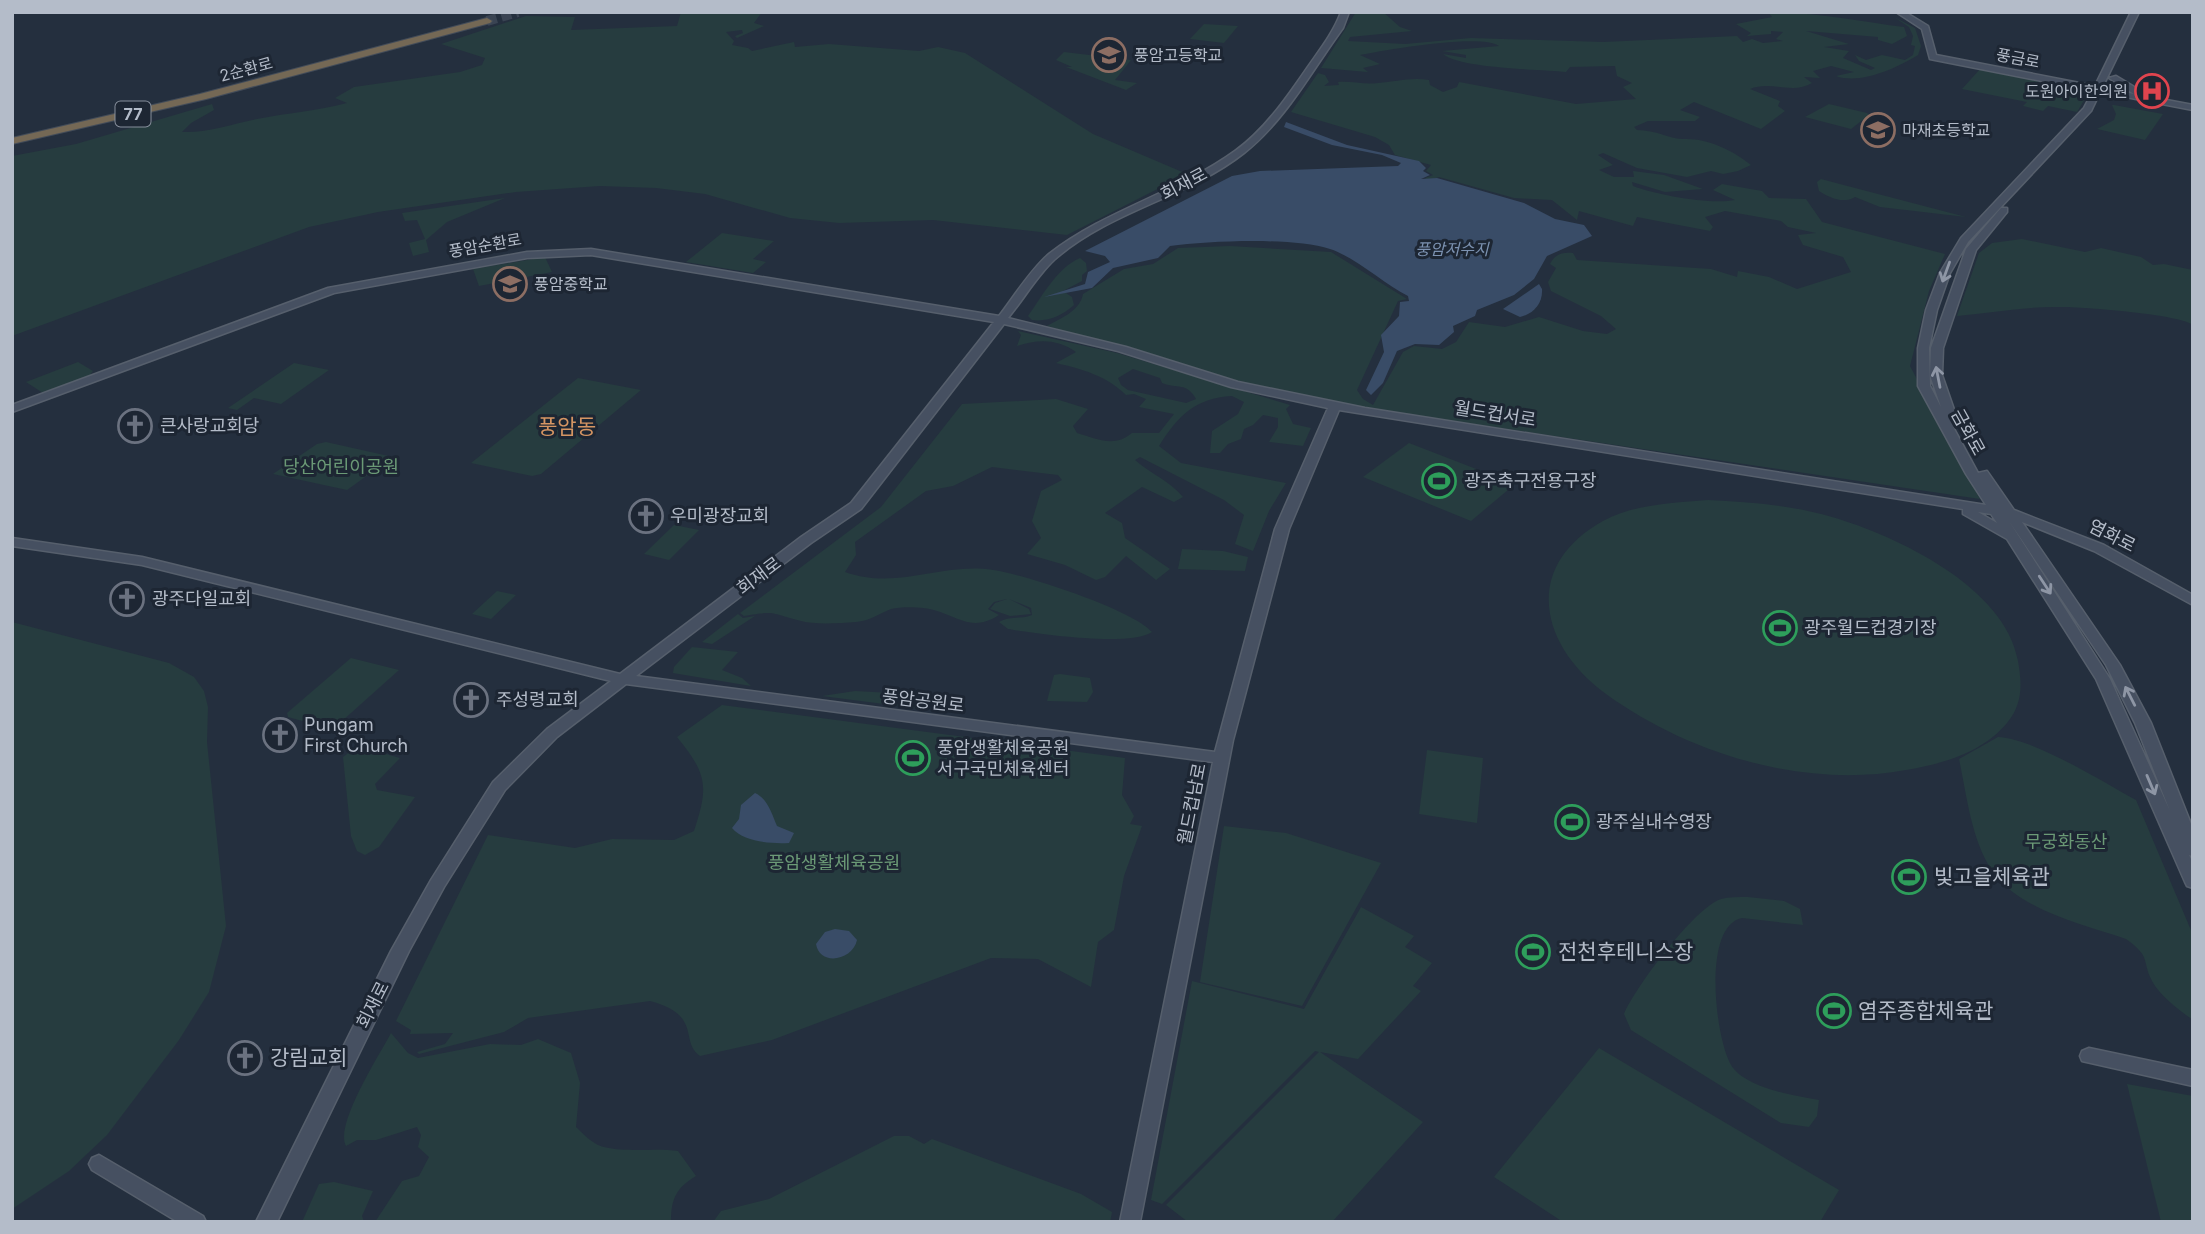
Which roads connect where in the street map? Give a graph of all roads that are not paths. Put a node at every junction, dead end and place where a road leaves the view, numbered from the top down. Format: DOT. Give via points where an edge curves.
graph roads {
  1 [pos="1345,12"];
  2 [pos="1899,12"];
  3 [pos="2135,12"];
  4 [pos="2144,12"];
  5 [pos="484,17"];
  6 [pos="2113,78"];
  7 [pos="2101,91"];
  8 [pos="2144,97"];
  9 [pos="2193,106"];
  10 [pos="12,133"];
  11 [pos="12,141"];
  12 [pos="982,316"];
  13 [pos="1001,320"];
  14 [pos="1335,406"];
  15 [pos="12,409"];
  16 [pos="1947,503"];
  17 [pos="1996,511"];
  18 [pos="2011,513"];
  19 [pos="12,542"];
  20 [pos="2019,545"];
  21 [pos="2193,601"];
  22 [pos="621,679"];
  23 [pos="1221,758"];
  24 [pos="2193,850"];
  25 [pos="2193,882"];
  26 [pos="2089,1056"];
  27 [pos="2193,1078"];
  28 [pos="99,1164"];
  29 [pos="196,1222"];
  30 [pos="266,1222"];
  31 [pos="1130,1222"];
  1 -- 13 [label="main road, 회재로" via="1275,117 1249,146 1062,247"];
  2 -- 7 [label="main road, 풍금로" via="1925,28 1933,57"];
  3 -- 7 [label="main road, 금화로"];
  4 -- 6 [label="main road, 금화로"];
  5 -- 10 [label="highway, 2순환로 / 77" via="181,97"];
  5 -- 11 [label="highway, 2순환로 / 77" via="202,97"];
  6 -- 7 [label="main road, 금화로"];
  6 -- 8 [label="main road"];
  7 -- 8 [label="main road, 풍금로"];
  7 -- 17 [label="main road, 금화로, one-way" via="2074,127 1964,240 1950,260 1928,322 1924,386"];
  18 -- 7 [label="main road, 금화로, one-way" via="1950,418 1936,375 1937,348 1971,248 2081,129"];
  8 -- 9 [label="main road, 풍금로"];
  12 -- 13 [label="main road, 월드컵서로"];
  12 -- 15 [label="main road, 풍암순환로" via="609,253 546,253 332,290"];
  13 -- 14 [label="main road, 월드컵서로" via="1122,349 1235,385"];
  13 -- 22 [label="main road, 회재로" via="856,506"];
  14 -- 16 [label="main road, 월드컵서로"];
  14 -- 23 [label="main road, 월드컵남로" via="1282,529"];
  16 -- 17 [label="main road, 월드컵서로"];
  16 -- 20 [label="main road" via="1976,514"];
  17 -- 18 [label="main road, 월드컵서로"];
  17 -- 20 [label="main road, 금화로"];
  18 -- 21 [label="main road, 염화로" via="2099,548"];
  24 -- 18 [label="main road, 금화로, one-way" via="2143,723 2113,665"];
  19 -- 22 [label="main road" via="142,561"];
  20 -- 25 [label="main road, 금화로, one-way" via="2108,689"];
  22 -- 23 [label="main road, 풍암공원로"];
  22 -- 30 [label="main road, 회재로" via="552,733 484,807 400,951"];
  23 -- 31 [label="main road, 월드컵남로"];
  26 -- 27 [label="main road"];
  28 -- 29 [label="main road"];
}
